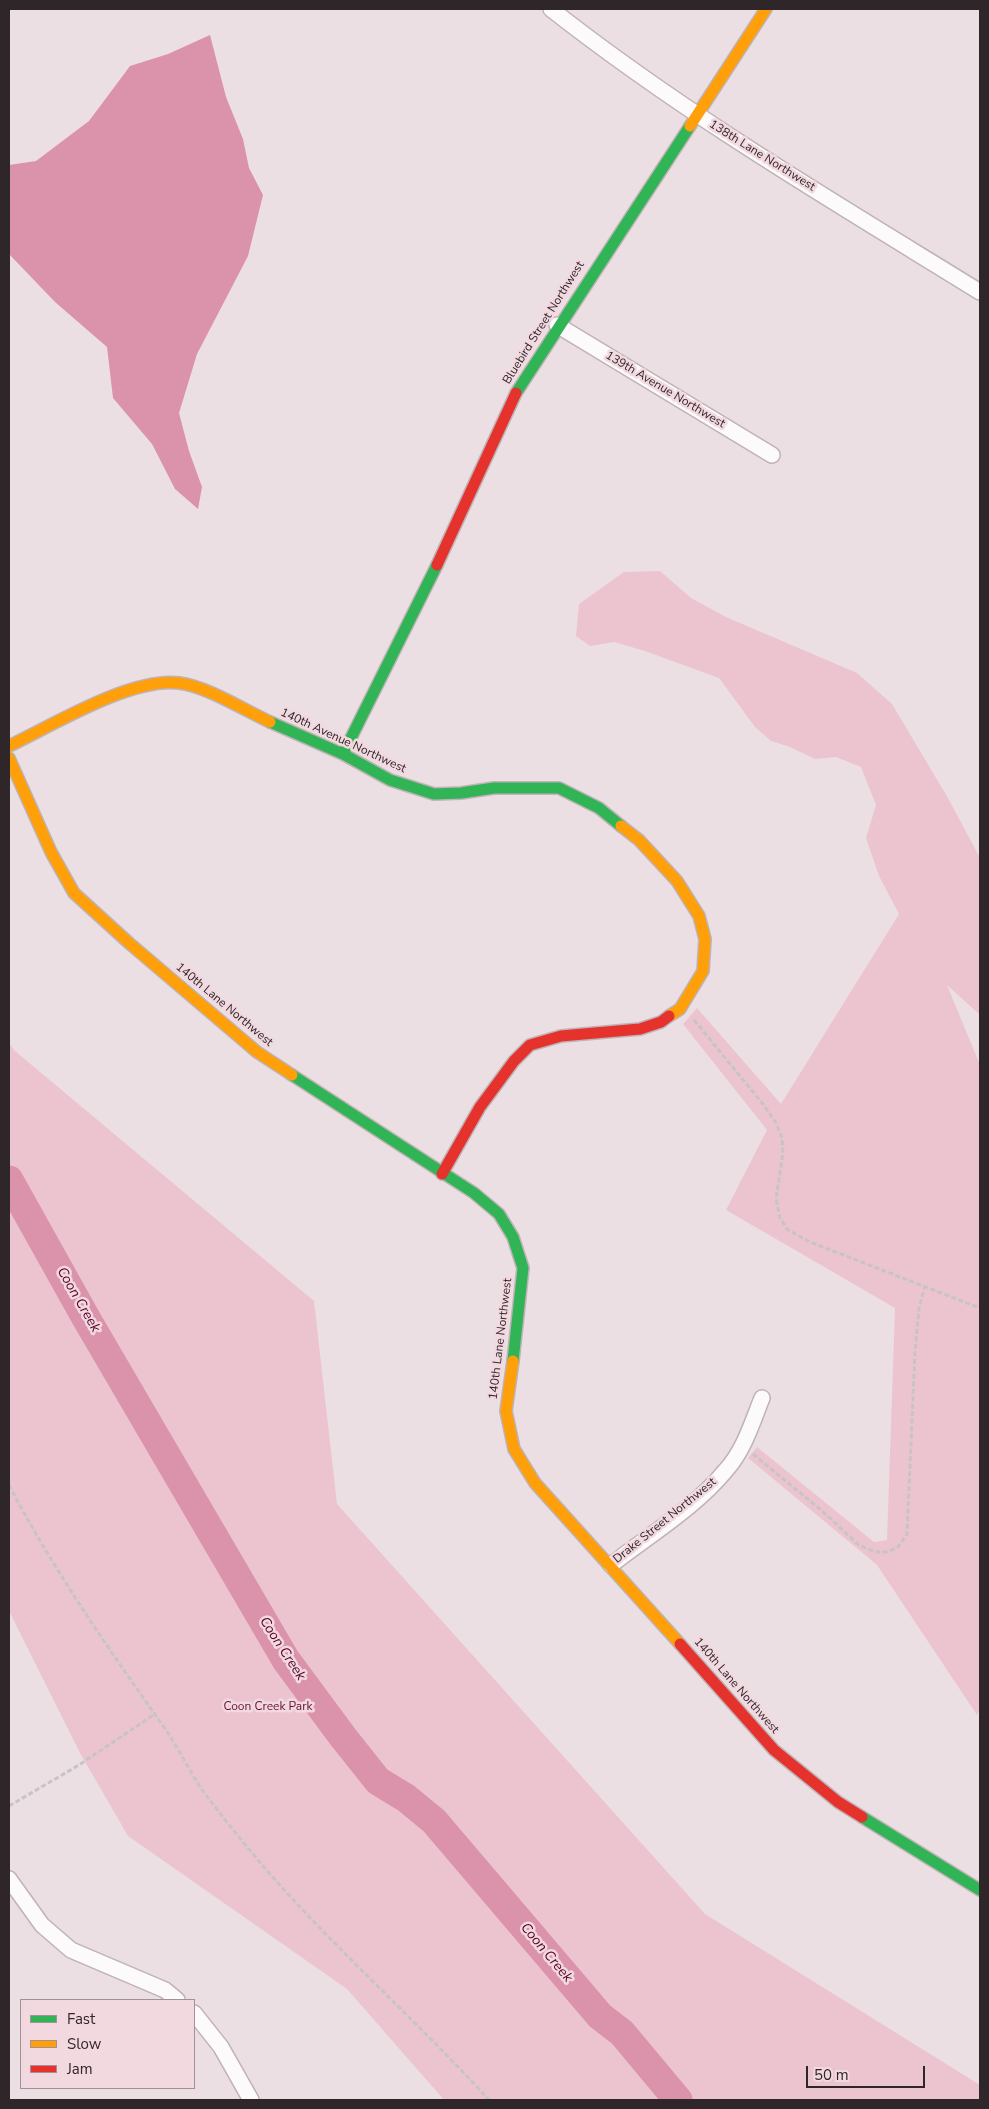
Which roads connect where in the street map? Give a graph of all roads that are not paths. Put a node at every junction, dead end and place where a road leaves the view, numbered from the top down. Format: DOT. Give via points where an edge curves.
graph roads {
  1 [pos="551,9"];
  2 [pos="766,9"];
  3 [pos="696,114"];
  4 [pos="980,292"];
  5 [pos="557,325"];
  6 [pos="772,455"];
  7 [pos="9,746"];
  8 [pos="343,754"];
  9 [pos="9,758"];
  10 [pos="442,1174"];
  11 [pos="762,1398"];
  12 [pos="611,1565"];
  13 [pos="9,1879"];
  14 [pos="980,1890"];
  15 [pos="176,1999"];
  16 [pos="195,2014"];
  17 [pos="251,2100"];
  1 -- 3 [label="street, 138th Lane Northwest"];
  2 -- 3 [label="street, Bluebird Street Northwest"];
  3 -- 4 [label="street, 138th Lane Northwest"];
  3 -- 5 [label="street, Bluebird Street Northwest"];
  5 -- 6 [label="street, 139th Avenue Northwest"];
  5 -- 8 [label="street, Bluebird Street Northwest" via="519,386 457,524"];
  7 -- 8 [label="street, 140th Avenue Northwest" via="104,700 150,684 179,683 203,690"];
  8 -- 10 [label="street, 140th Avenue Northwest" via="390,780 434,794 494,788 559,788 580,797 639,840 677,882 699,916 705,939 702,971 689,996 680,1009 661,1022 640,1029 560,1036 530,1045 480,1107"];
  9 -- 10 [label="street, 140th Lane Northwest" via="51,852 74,893 257,1052"];
  10 -- 12 [label="street, 140th Lane Northwest" via="474,1193 499,1214 514,1238 523,1268 506,1411 514,1449 535,1483"];
  11 -- 12 [label="street, Drake Street Northwest" via="742,1446 727,1470"];
  12 -- 14 [label="street, 140th Lane Northwest" via="774,1750 838,1802"];
  13 -- 15 [label="street" via="42,1925 70,1950 165,1990"];
  16 -- 17 [label="street" via="221,2047"];
}
